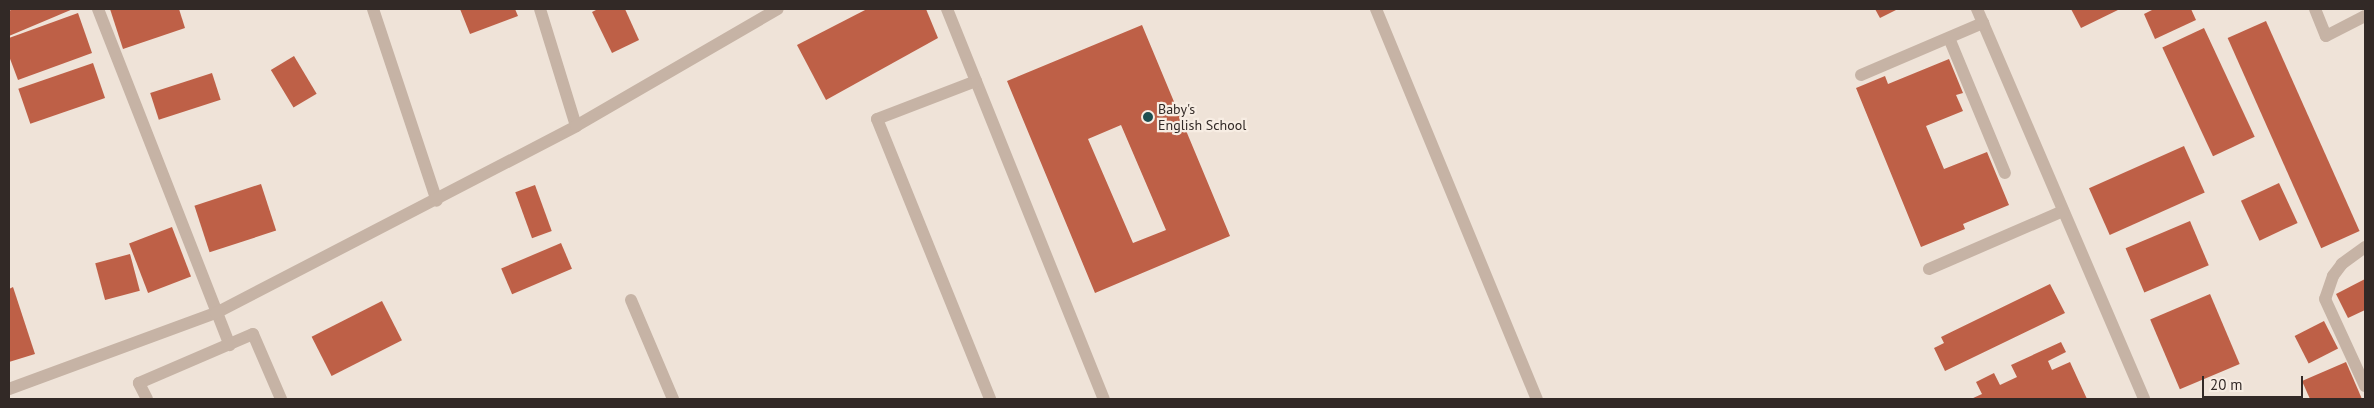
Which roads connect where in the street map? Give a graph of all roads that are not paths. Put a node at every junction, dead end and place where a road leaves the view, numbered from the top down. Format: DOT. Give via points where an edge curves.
graph roads {
  1 [pos="98,9"];
  2 [pos="373,9"];
  3 [pos="540,9"];
  4 [pos="778,9"];
  5 [pos="947,9"];
  6 [pos="1376,9"];
  7 [pos="1977,9"];
  8 [pos="2315,9"];
  9 [pos="754,14"];
  10 [pos="2365,16"];
  11 [pos="1983,23"];
  12 [pos="1949,38"];
  13 [pos="1861,75"];
  14 [pos="976,81"];
  15 [pos="576,126"];
  16 [pos="2005,173"];
  17 [pos="437,201"];
  18 [pos="2064,211"];
  19 [pos="2365,247"];
  20 [pos="1928,269"];
  21 [pos="631,300"];
  22 [pos="216,313"];
  23 [pos="230,345"];
  24 [pos="2365,386"];
  25 [pos="9,389"];
  26 [pos="146,399"];
  27 [pos="281,399"];
  28 [pos="673,399"];
  29 [pos="990,399"];
  30 [pos="1104,399"];
  31 [pos="1537,399"];
  32 [pos="2144,399"];
  1 -- 22 [label="street"];
  2 -- 17 [label="street"];
  3 -- 15 [label="street"];
  4 -- 9 [label="street"];
  5 -- 14 [label="street"];
  6 -- 31 [label="street"];
  7 -- 11 [label="street"];
  8 -- 10 [label="street" via="2326,36"];
  9 -- 15 [label="street"];
  11 -- 12 [label="street"];
  11 -- 18 [label="street"];
  12 -- 13 [label="street"];
  12 -- 16 [label="street"];
  14 -- 29 [label="street" via="877,119"];
  14 -- 30 [label="street"];
  15 -- 17 [label="street"];
  17 -- 22 [label="street"];
  18 -- 20 [label="street"];
  18 -- 32 [label="street"];
  19 -- 24 [label="street" via="2342,264 2333,276 2325,299"];
  21 -- 28 [label="street"];
  22 -- 23 [label="street"];
  22 -- 25 [label="street"];
  23 -- 26 [label="street" via="139,382"];
  23 -- 27 [label="street" via="253,334"];
}
